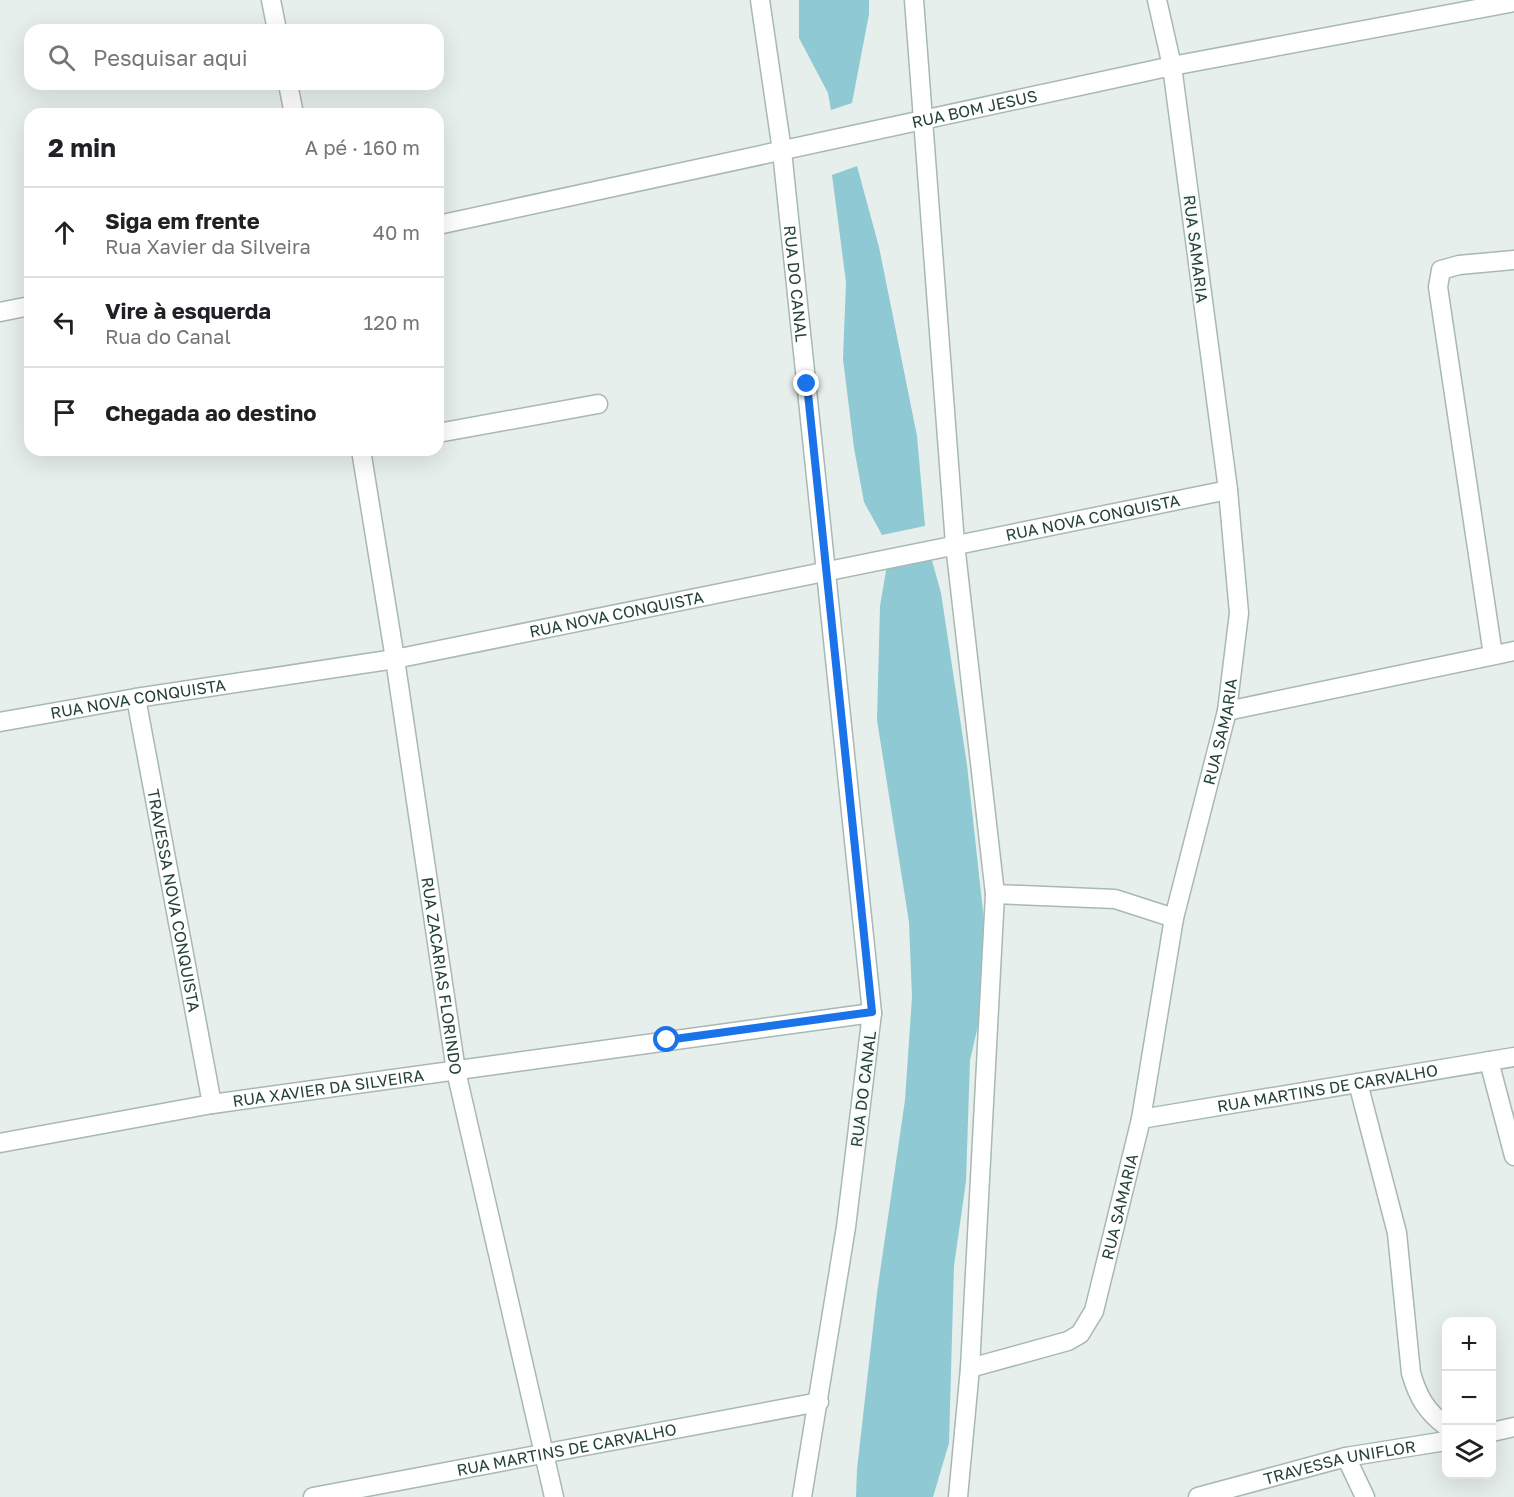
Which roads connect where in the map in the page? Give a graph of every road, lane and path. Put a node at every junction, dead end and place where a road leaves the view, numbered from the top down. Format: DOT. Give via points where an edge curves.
graph roads {
  1 [pos="270,0"];
  2 [pos="760,0"];
  3 [pos="914,0"];
  4 [pos="1157,0"];
  5 [pos="1514,2"];
  6 [pos="276,24"];
  7 [pos="1172,66"];
  8 [pos="289,90"];
  9 [pos="293,108"];
  10 [pos="924,120"];
  11 [pos="782,151"];
  12 [pos="444,224"];
  13 [pos="1514,260"];
  14 [pos="24,307"];
  15 [pos="0,312"];
  16 [pos="598,404"];
  17 [pos="444,432"];
  18 [pos="362,456"];
  19 [pos="1228,490"];
  20 [pos="955,544"];
  21 [pos="827,571"];
  22 [pos="1514,651"];
  23 [pos="1493,656"];
  24 [pos="395,659"];
  25 [pos="136,698"];
  26 [pos="1227,711"];
  27 [pos="0,722"];
  28 [pos="995,894"];
  29 [pos="1174,918"];
  30 [pos="872,1012"];
  31 [pos="1514,1057"];
  32 [pos="1489,1061"];
  33 [pos="456,1071"];
  34 [pos="1358,1083"];
  35 [pos="212,1104"];
  36 [pos="1141,1119"];
  37 [pos="0,1143"];
  38 [pos="1514,1156"];
  39 [pos="970,1368"];
  40 [pos="819,1401"];
  41 [pos="1445,1425"];
  42 [pos="1514,1427"];
  43 [pos="1496,1431"];
  44 [pos="1442,1442"];
  45 [pos="545,1453"];
  46 [pos="1346,1457"];
  47 [pos="313,1497"];
  48 [pos="554,1497"];
  49 [pos="802,1497"];
  50 [pos="958,1497"];
  51 [pos="1198,1497"];
  52 [pos="1365,1497"];
  1 -- 6 [label="street"];
  2 -- 11 [label="street, RUA DO CANAL"];
  3 -- 10 [label="street"];
  4 -- 7 [label="street, RUA SAMARIA"];
  5 -- 7 [label="street, RUA BOM JESUS"];
  7 -- 10 [label="street, RUA BOM JESUS"];
  7 -- 19 [label="street, RUA SAMARIA"];
  8 -- 9 [label="street"];
  10 -- 11 [label="street, RUA BOM JESUS"];
  10 -- 20 [label="street"];
  11 -- 12 [label="street, RUA BOM JESUS"];
  11 -- 21 [label="street, RUA DO CANAL"];
  13 -- 23 [label="street" via="1441,270 1438,287"];
  14 -- 15 [label="street"];
  16 -- 17 [label="street"];
  18 -- 24 [label="street, RUA ZACARIAS FLORINDO"];
  19 -- 20 [label="street, RUA NOVA CONQUISTA"];
  19 -- 26 [label="street, RUA SAMARIA" via="1239,613"];
  20 -- 21 [label="street, RUA NOVA CONQUISTA"];
  20 -- 28 [label="street"];
  21 -- 24 [label="street, RUA NOVA CONQUISTA"];
  21 -- 30 [label="street, RUA DO CANAL"];
  22 -- 23 [label="street"];
  23 -- 26 [label="street"];
  24 -- 25 [label="street, RUA NOVA CONQUISTA"];
  24 -- 33 [label="street, RUA ZACARIAS FLORINDO"];
  25 -- 27 [label="street, RUA NOVA CONQUISTA"];
  25 -- 35 [label="street, TRAVESSA NOVA CONQUISTA"];
  26 -- 29 [label="street, RUA SAMARIA"];
  28 -- 29 [label="street" via="1115,899"];
  28 -- 39 [label="street"];
  29 -- 36 [label="street, RUA SAMARIA"];
  30 -- 33 [label="street, RUA XAVIER DA SILVEIRA"];
  30 -- 40 [label="street, RUA DO CANAL" via="846,1227"];
  31 -- 32 [label="street, RUA MARTINS DE CARVALHO"];
  32 -- 34 [label="street, RUA MARTINS DE CARVALHO"];
  32 -- 38 [label="street"];
  33 -- 35 [label="street, RUA XAVIER DA SILVEIRA"];
  33 -- 45 [label="street, RUA ZACARIAS FLORINDO"];
  34 -- 36 [label="street, RUA MARTINS DE CARVALHO"];
  34 -- 41 [label="street" via="1396,1233 1411,1373 1429,1413"];
  35 -- 37 [label="street, RUA XAVIER DA SILVEIRA"];
  36 -- 39 [label="street, RUA SAMARIA" via="1088,1325 1068,1341"];
  39 -- 50 [label="street"];
  40 -- 45 [label="street, RUA MARTINS DE CARVALHO"];
  40 -- 49 [label="street, RUA DO CANAL"];
  42 -- 43 [label="street"];
  44 -- 46 [label="street, TRAVESSA UNIFLOR"];
  45 -- 47 [label="street, RUA MARTINS DE CARVALHO"];
  45 -- 48 [label="street, RUA ZACARIAS FLORINDO"];
  46 -- 51 [label="street, TRAVESSA UNIFLOR"];
  46 -- 52 [label="street"];
}
